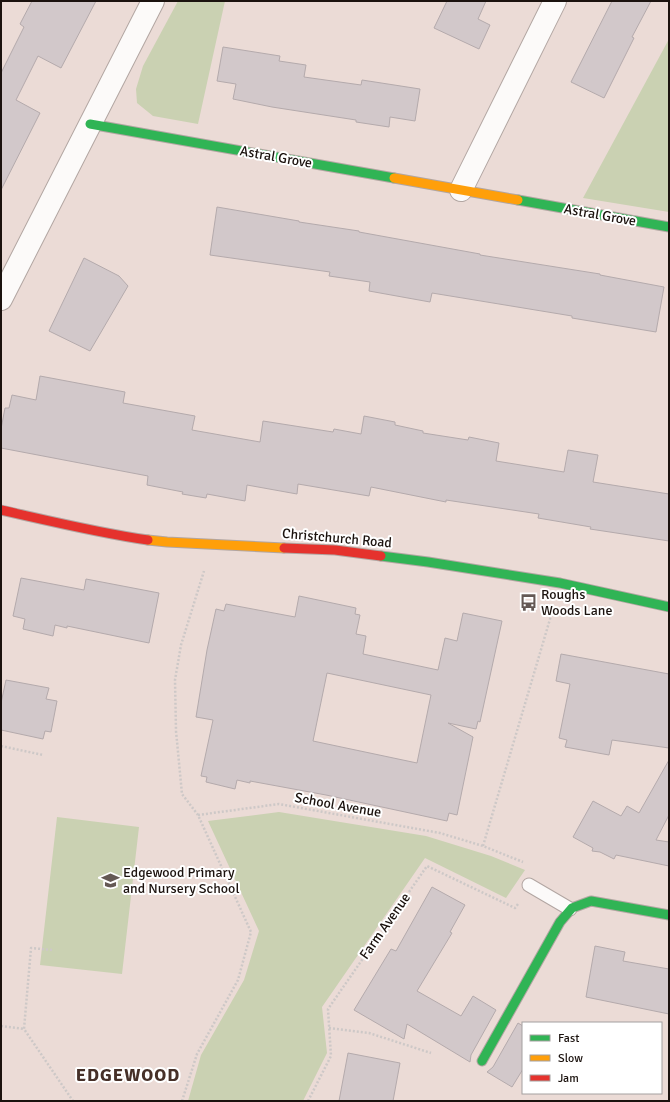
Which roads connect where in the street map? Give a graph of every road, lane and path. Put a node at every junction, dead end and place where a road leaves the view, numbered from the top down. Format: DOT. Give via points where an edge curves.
graph roads {
  1 [pos="153,1"];
  2 [pos="555,1"];
  3 [pos="90,124"];
  4 [pos="461,190"];
  5 [pos="669,227"];
  6 [pos="1,299"];
  7 [pos="1,510"];
  8 [pos="214,543"];
  9 [pos="560,584"];
  10 [pos="669,607"];
  11 [pos="1,746"];
  12 [pos="43,755"];
  13 [pos="198,816"];
  14 [pos="483,846"];
  15 [pos="538,868"];
  16 [pos="529,885"];
  17 [pos="570,909"];
  18 [pos="669,915"];
  19 [pos="52,950"];
  20 [pos="1,1026"];
  21 [pos="24,1028"];
  22 [pos="329,1028"];
  23 [pos="431,1053"];
  24 [pos="482,1061"];
  25 [pos="73,1101"];
  26 [pos="182,1101"];
  27 [pos="308,1101"];
  1 -- 3 [label="street"];
  2 -- 4 [label="street"];
  3 -- 4 [label="street, Astral Grove"];
  3 -- 6 [label="street"];
  4 -- 5 [label="street, Astral Grove"];
  7 -- 8 [label="street, Christchurch Road" via="127,537 167,542"];
  8 -- 9 [label="street, Christchurch Road" via="335,550 436,563"];
  8 -- 13 [label="path" via="180,645 175,680 176,731 182,794"];
  9 -- 10 [label="street, Christchurch Road"];
  9 -- 14 [label="path"];
  11 -- 12 [label="path"];
  13 -- 14 [label="path, School Avenue" via="279,804 440,834"];
  13 -- 26 [label="path" via="251,932 238,980 197,1054"];
  14 -- 15 [label="path, School Avenue"];
  15 -- 16 [label="path, Farm Avenue"];
  16 -- 17 [label="lane"];
  16 -- 22 [label="path, Farm Avenue" via="515,908 427,866 328,1009"];
  17 -- 18 [label="street" via="580,903 591,901"];
  17 -- 24 [label="street" via="560,922"];
  19 -- 21 [label="path" via="31,948"];
  20 -- 21 [label="path"];
  21 -- 25 [label="path"];
  22 -- 23 [label="path" via="369,1033"];
  22 -- 27 [label="path, Farm Avenue" via="332,1056"];
}
